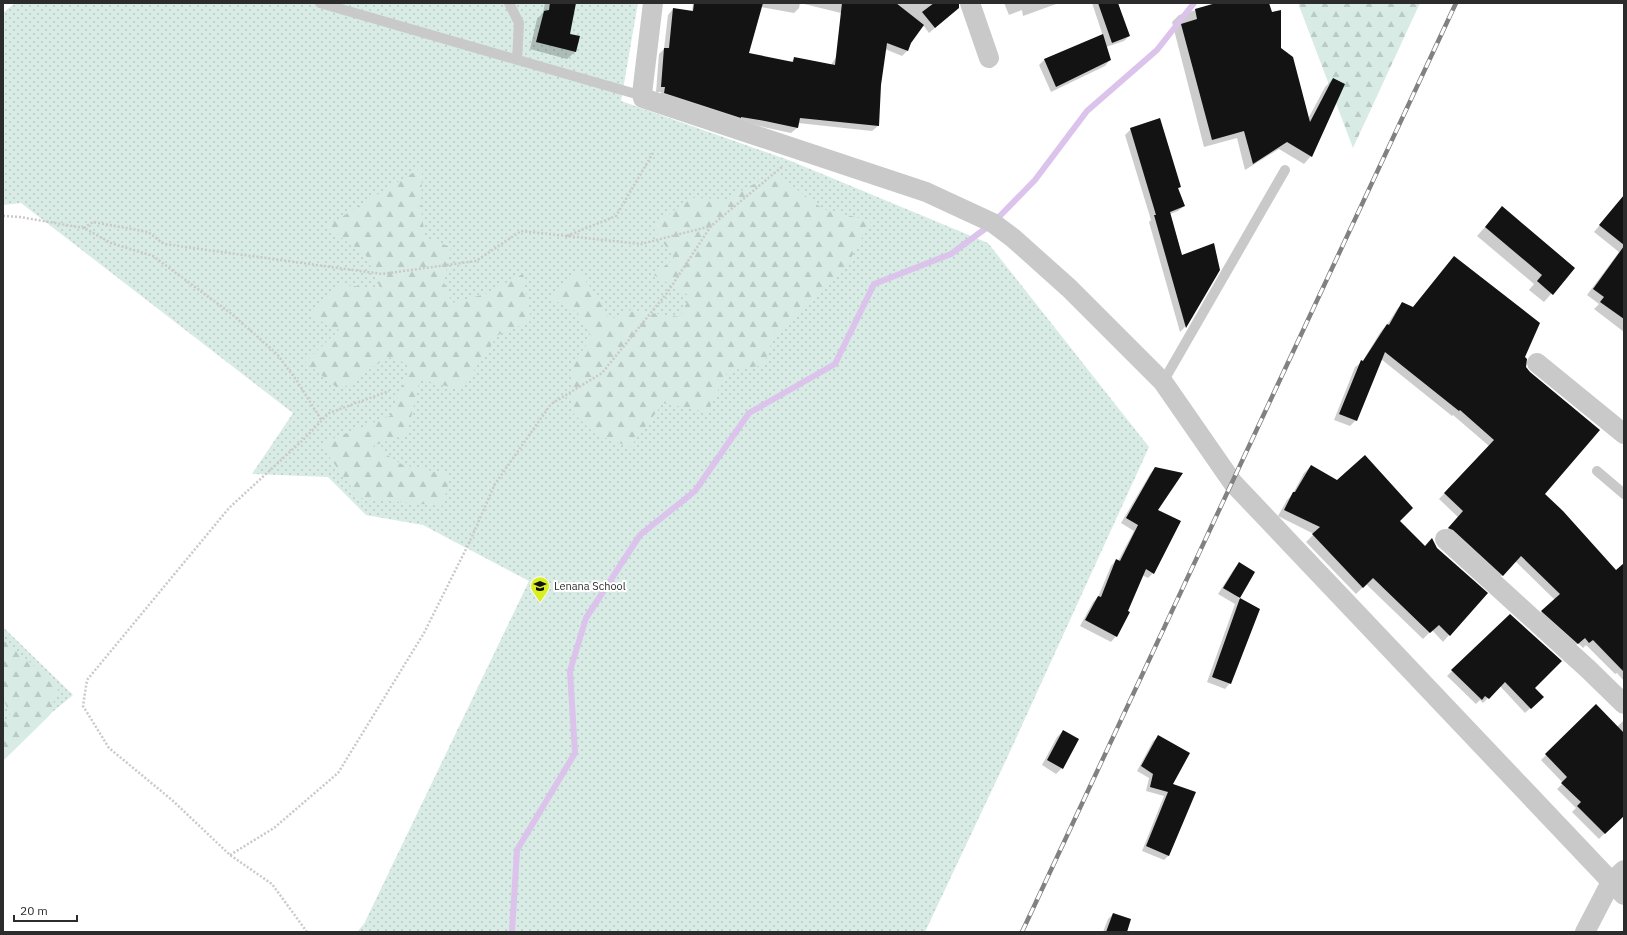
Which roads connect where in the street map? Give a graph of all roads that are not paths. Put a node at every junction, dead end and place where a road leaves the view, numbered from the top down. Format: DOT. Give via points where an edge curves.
graph roads {
  1 [pos="320,3"];
  2 [pos="509,3"];
  3 [pos="653,3"];
  4 [pos="970,3"];
  5 [pos="989,58"];
  6 [pos="517,60"];
  7 [pos="642,96"];
  8 [pos="1285,170"];
  9 [pos="1537,363"];
  10 [pos="1163,382"];
  11 [pos="1624,434"];
  12 [pos="1597,471"];
  13 [pos="1624,494"];
  14 [pos="1445,539"];
  15 [pos="1624,704"];
  16 [pos="1620,882"];
  17 [pos="1585,932"];
  1 -- 6 [label="lane"];
  2 -- 6 [label="lane" via="519,23"];
  3 -- 7 [label="street"];
  4 -- 5 [label="street"];
  6 -- 7 [label="lane"];
  7 -- 10 [label="street" via="926,192 993,223 1014,238 1069,288"];
  8 -- 10 [label="lane"];
  9 -- 11 [label="street"];
  10 -- 16 [label="street" via="1233,483"];
  12 -- 13 [label="lane"];
  14 -- 15 [label="street"];
  16 -- 17 [label="street"];
}
